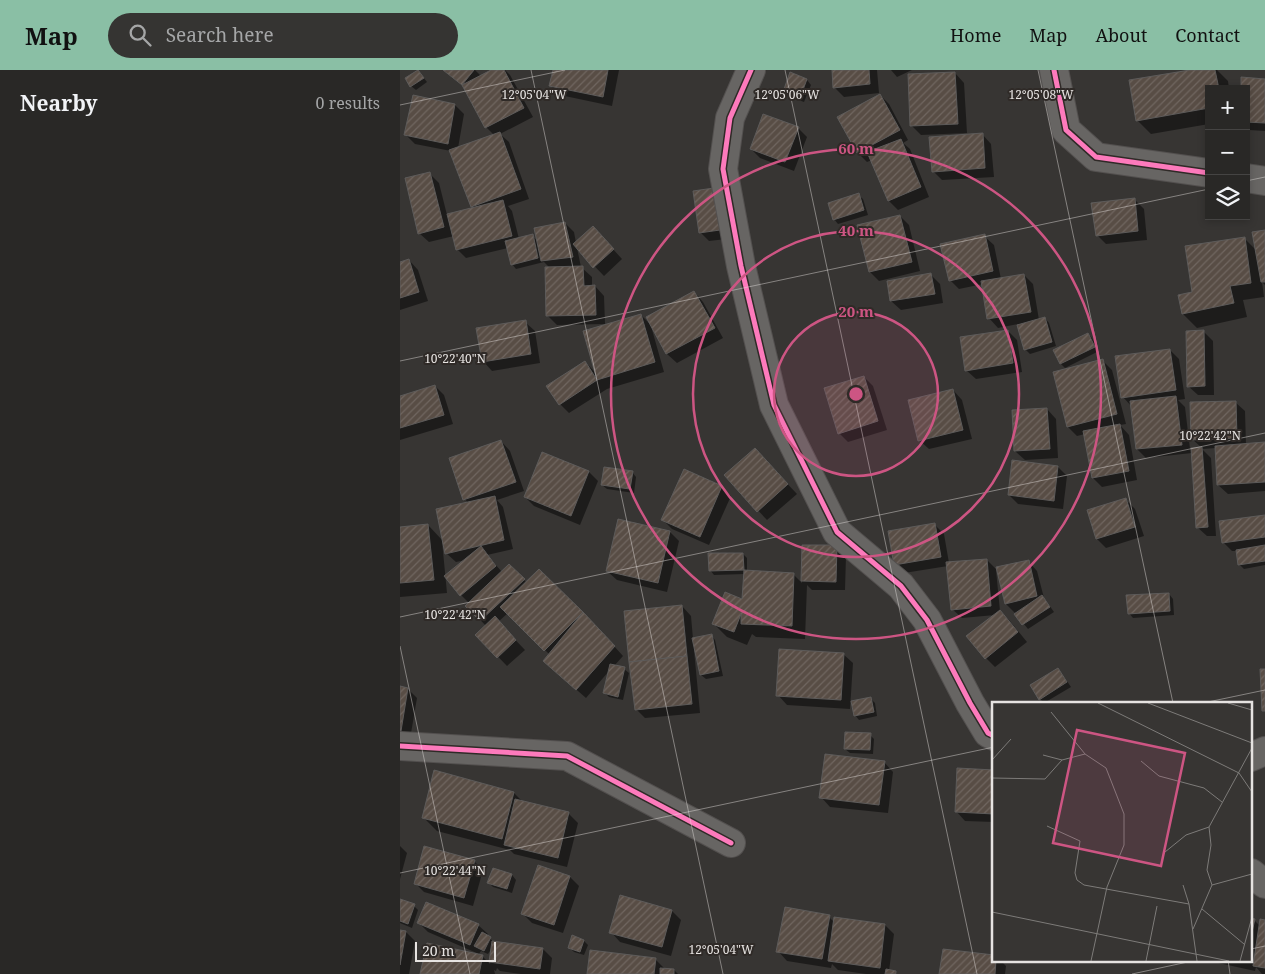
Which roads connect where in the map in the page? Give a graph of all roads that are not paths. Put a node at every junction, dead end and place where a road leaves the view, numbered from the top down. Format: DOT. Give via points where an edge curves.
graph roads {
  1 [pos="751,70"];
  2 [pos="1054,70"];
  3 [pos="1205,172"];
  4 [pos="1250,179"];
  5 [pos="1265,181"];
  6 [pos="992,735"];
  7 [pos="400,746"];
  8 [pos="1265,751"];
  9 [pos="1252,756"];
  10 [pos="731,843"];
  11 [pos="1252,874"];
  12 [pos="1265,884"];
  1 -- 6 [label="street" via="730,118 723,169 741,266 774,405 837,532 901,586 927,620 970,703"];
  2 -- 3 [label="street" via="1066,130 1096,157"];
  4 -- 5 [label="street"];
  7 -- 10 [label="street" via="567,756"];
  8 -- 9 [label="street"];
  11 -- 12 [label="street"];
}
